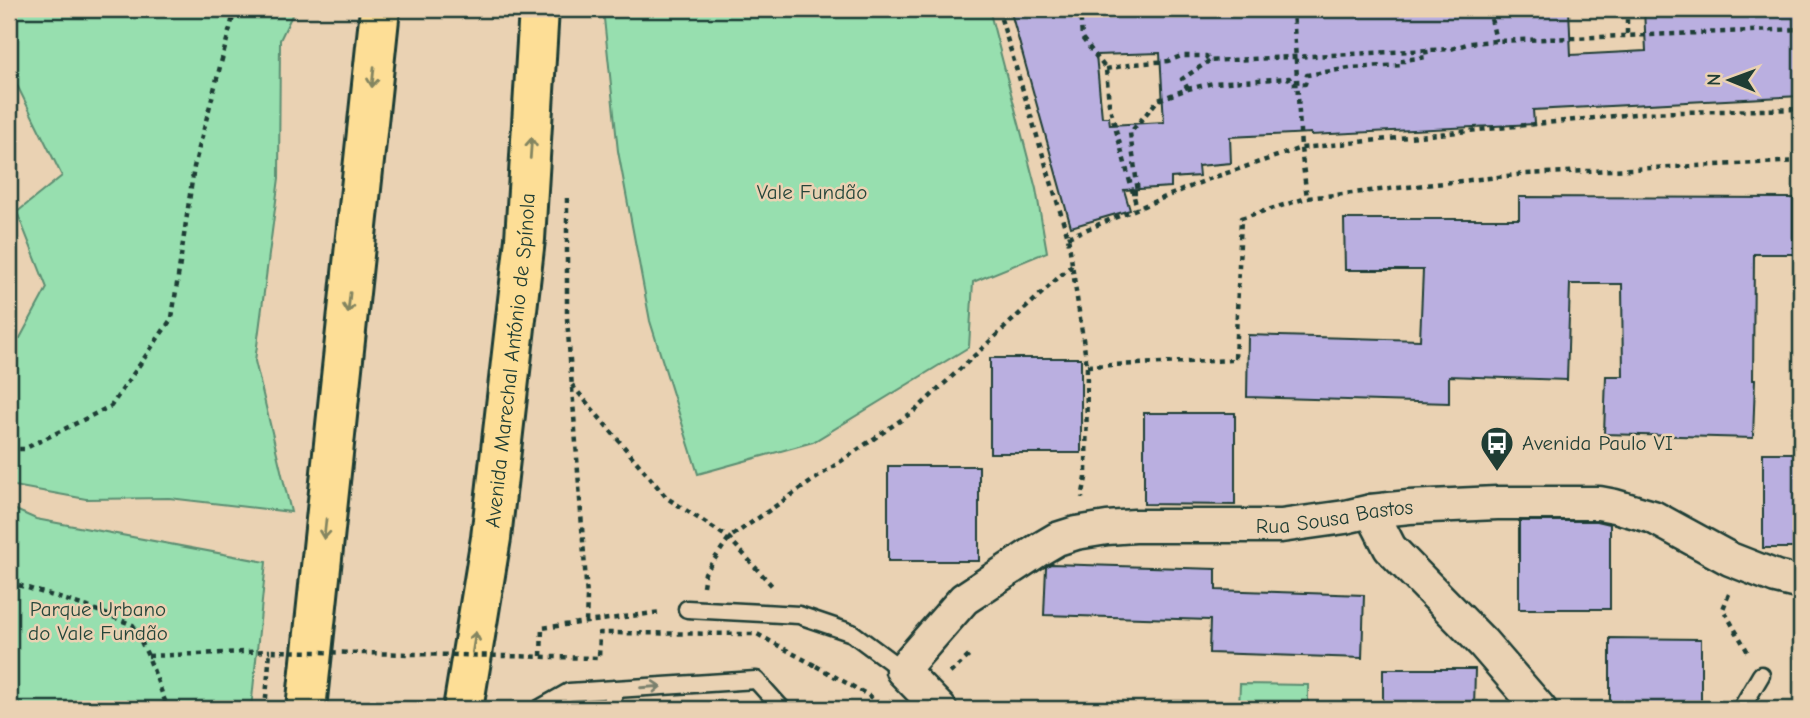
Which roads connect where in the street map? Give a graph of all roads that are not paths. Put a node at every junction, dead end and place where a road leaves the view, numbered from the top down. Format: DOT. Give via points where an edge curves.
graph roads {
  1 [pos="380,9"];
  2 [pos="539,14"];
  3 [pos="1371,511"];
  4 [pos="1801,583"];
  5 [pos="694,609"];
  6 [pos="902,670"];
  7 [pos="1761,675"];
  8 [pos="613,689"];
  9 [pos="306,709"];
  10 [pos="463,709"];
  11 [pos="539,709"];
  12 [pos="613,709"];
  13 [pos="782,709"];
  14 [pos="940,709"];
  15 [pos="1540,709"];
  16 [pos="1741,709"];
  1 -- 9 [label="highway, one-way"];
  10 -- 2 [label="highway, Avenida Marechal António de Spínola, one-way" via="491,538 523,252"];
  3 -- 4 [label="street, Rua Sousa Bastos" via="1497,503 1599,503 1654,517 1741,564"];
  3 -- 6 [label="street, Rua Sousa Bastos" via="1281,526 1135,526 1057,539 964,600"];
  3 -- 15 [label="street" via="1390,548"];
  5 -- 6 [label="lane" via="799,615 852,633"];
  6 -- 14 [label="street"];
  7 -- 16 [label="lane"];
  8 -- 11 [label="lane" via="569,692"];
  8 -- 12 [label="lane"];
  8 -- 13 [label="lane, one-way" via="756,680"];
}
